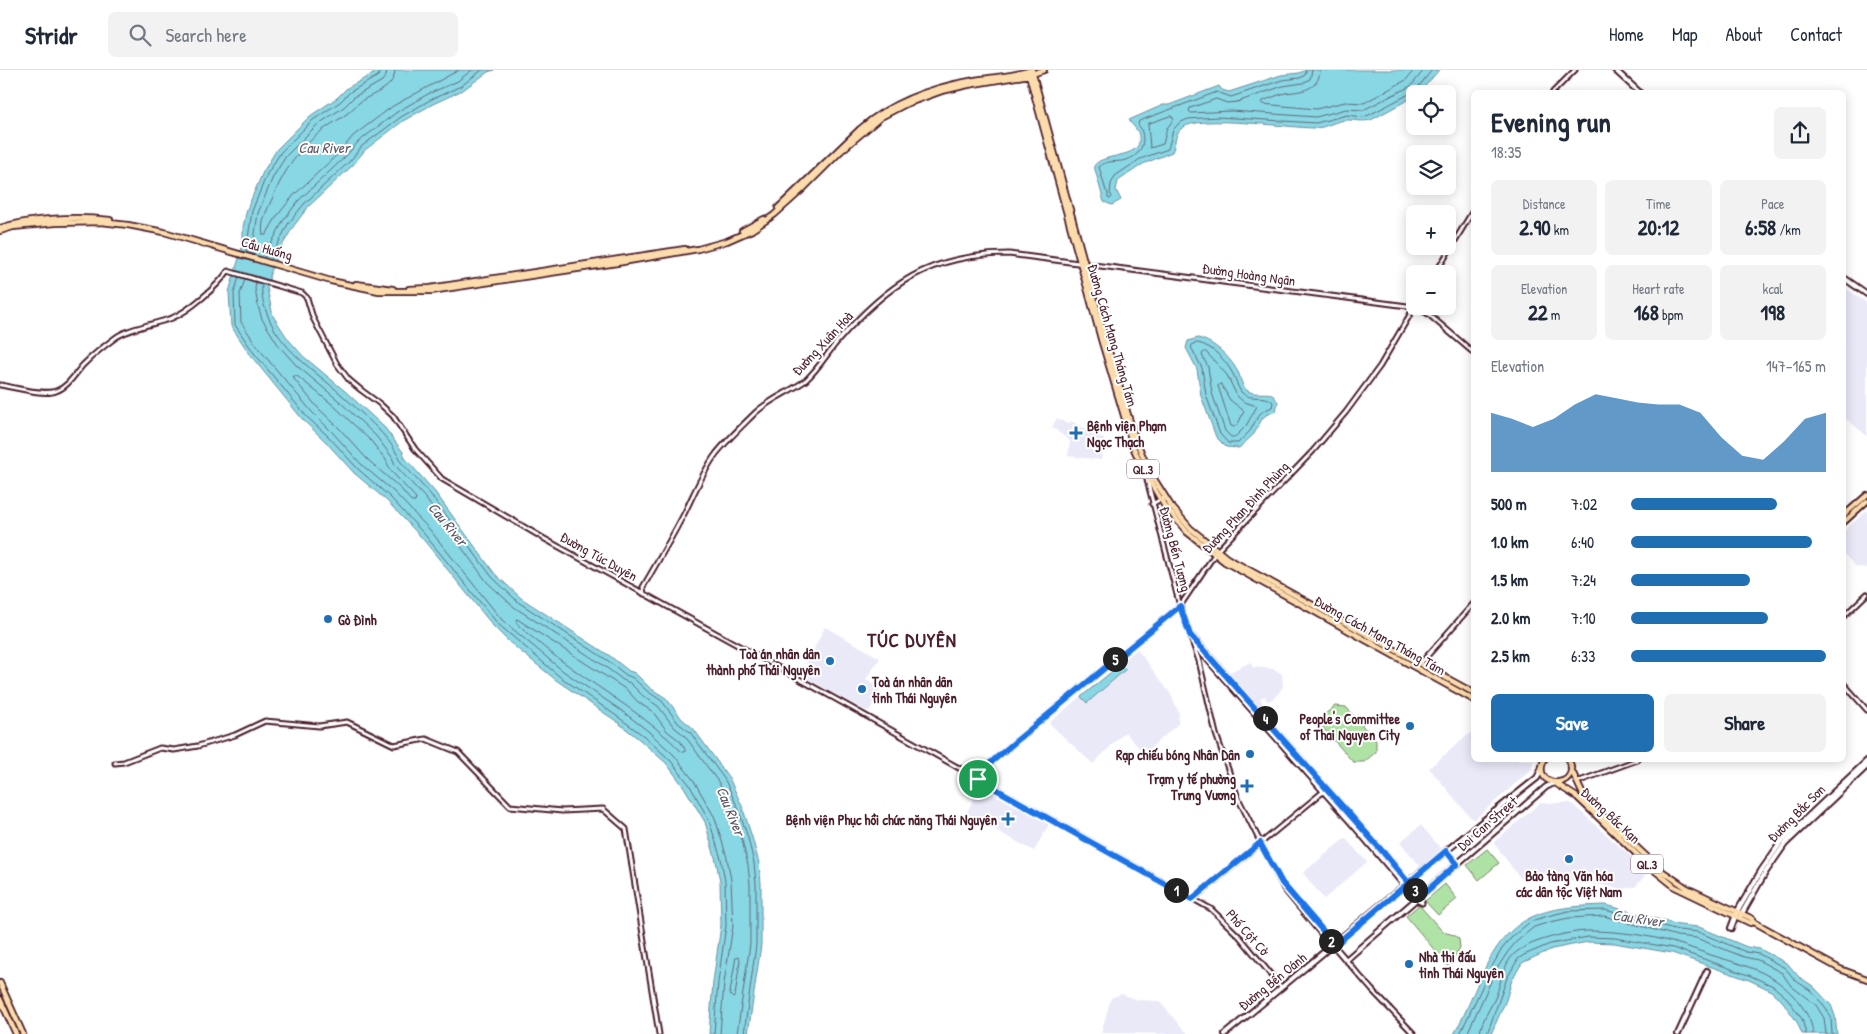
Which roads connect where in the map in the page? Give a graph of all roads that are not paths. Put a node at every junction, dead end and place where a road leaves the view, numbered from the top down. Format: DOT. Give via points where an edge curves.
graph roads {
  1 [pos="1044,70"];
  2 [pos="1575,70"];
  3 [pos="1615,70"];
  4 [pos="1030,72"];
  5 [pos="1555,90"];
  6 [pos="1637,90"];
  7 [pos="1471,214"];
  8 [pos="0,229"];
  9 [pos="1083,263"];
  10 [pos="1440,265"];
  11 [pos="1846,279"];
  12 [pos="1867,294"];
  13 [pos="1406,306"];
  14 [pos="1410,315"];
  15 [pos="1429,315"];
  16 [pos="1471,350"];
  17 [pos="0,385"];
  18 [pos="1145,473"];
  19 [pos="1867,495"];
  20 [pos="1163,498"];
  21 [pos="1867,501"];
  22 [pos="1152,504"];
  23 [pos="1846,514"];
  24 [pos="1846,520"];
  25 [pos="1215,553"];
  26 [pos="644,594"];
  27 [pos="1867,594"];
  28 [pos="1180,606"];
  29 [pos="1471,606"];
  30 [pos="1846,614"];
  31 [pos="1190,635"];
  32 [pos="1194,645"];
  33 [pos="1420,664"];
  34 [pos="1846,686"];
  35 [pos="1471,691"];
  36 [pos="1471,698"];
  37 [pos="1248,699"];
  38 [pos="1244,702"];
  39 [pos="1867,710"];
  40 [pos="1867,761"];
  41 [pos="1539,762"];
  42 [pos="1543,762"];
  43 [pos="1632,762"];
  44 [pos="115,763"];
  45 [pos="1571,763"];
  46 [pos="1867,766"];
  47 [pos="1541,769"];
  48 [pos="978,779"];
  49 [pos="1577,782"];
  50 [pos="1555,783"];
  51 [pos="1325,790"];
  52 [pos="1509,800"];
  53 [pos="1518,811"];
  54 [pos="1260,843"];
  55 [pos="1446,851"];
  56 [pos="1457,864"];
  57 [pos="1408,882"];
  58 [pos="1404,886"];
  59 [pos="1420,897"];
  60 [pos="1192,899"];
  61 [pos="1416,900"];
  62 [pos="1739,915"];
  63 [pos="1731,928"];
  64 [pos="1334,946"];
  65 [pos="1346,960"];
  66 [pos="1708,971"];
  67 [pos="1867,979"];
  68 [pos="0,983"];
  69 [pos="1281,987"];
  70 [pos="0,999"];
  71 [pos="16,1034"];
  72 [pos="23,1034"];
  73 [pos="659,1034"];
  74 [pos="1225,1034"];
  75 [pos="1414,1034"];
  76 [pos="1678,1034"];
  1 -- 4 [label="highway, Cầu Huống"];
  2 -- 5 [label="street"];
  3 -- 6 [label="main road"];
  4 -- 8 [label="highway, Cầu Huống" via="942,91 887,113 774,215 752,230 719,244 617,263 431,291 379,291 352,286 148,225 101,219 56,220 12,224"];
  4 -- 9 [label="highway, Đường Cách Mạng Tháng Tám / QL.3"];
  7 -- 10 [label="street"];
  9 -- 13 [label="street, Đường Hoàng Ngân"];
  9 -- 18 [label="highway, Đường Cách Mạng Tháng Tám / QL.3" via="1101,339 1130,436"];
  9 -- 20 [label="highway, Đường Cách Mạng Tháng Tám / QL.3" via="1138,448"];
  9 -- 26 [label="street, Đường Xuân Hoà" via="1009,254 986,255 927,268 893,288 868,310 806,380 756,412 717,453 699,480 644,587"];
  11 -- 12 [label="main road"];
  14 -- 25 [label="street, Đường Phan Đình Phùng" via="1380,366 1331,431"];
  15 -- 16 [label="street"];
  17 -- 26 [label="street, Đường Túc Duyên" via="55,392 117,336 176,316 202,297 228,271 277,285 304,294 312,318 337,364 355,385 393,416 439,477"];
  18 -- 20 [label="highway, Đường Cách Mạng Tháng Tám / QL.3"];
  18 -- 22 [label="street, Đường Bến Tượng"];
  19 -- 23 [label="main road"];
  20 -- 22 [label="street"];
  20 -- 25 [label="highway, Đường Cách Mạng Tháng Tám / QL.3"];
  21 -- 24 [label="main road"];
  22 -- 28 [label="street, Đường Bến Tượng"];
  25 -- 28 [label="street, Đường Phan Đình Phùng"];
  25 -- 33 [label="highway, Đường Cách Mạng Tháng Tám / QL.3"];
  25 -- 36 [label="highway, Đường Cách Mạng Tháng Tám / QL.3"];
  26 -- 48 [label="street, Đường Túc Duyên"];
  27 -- 30 [label="street"];
  28 -- 31 [label="street, Đường Bến Tượng"];
  28 -- 48 [label="street, Đường Phan Đình Phùng" via="988,765"];
  29 -- 33 [label="street"];
  31 -- 32 [label="street, Đường Bến Tượng"];
  31 -- 37 [label="street"];
  32 -- 38 [label="street"];
  32 -- 54 [label="street, Đường Bến Tượng" via="1224,759"];
  33 -- 35 [label="highway, Đường Cách Mạng Tháng Tám / QL.3"];
  34 -- 39 [label="street"];
  37 -- 38 [label="street"];
  37 -- 51 [label="street"];
  38 -- 51 [label="street"];
  40 -- 62 [label="main road, Đường Bắc Sơn" via="1781,842 1767,861"];
  41 -- 47 [label="highway, QL.3"];
  42 -- 47 [label="highway"];
  43 -- 49 [label="street"];
  44 -- 73 [label="street" via="160,748 174,750 198,746 235,735 265,721 319,726 347,722 394,746 426,739 458,752 510,806 562,811 603,808 626,829"];
  45 -- 49 [label="highway, Đường Bắc Kạn / QL.3"];
  45 -- 50 [label="highway, QL.3" via="1568,777"];
  46 -- 62 [label="main road, Đường Bắc Sơn" via="1784,844"];
  47 -- 50 [label="highway, QL.3" via="1544,777"];
  47 -- 52 [label="main road, Doi Can Street" via="1537,778"];
  48 -- 60 [label="street, Đường Túc Duyên"];
  49 -- 62 [label="highway, Đường Bắc Kạn / QL.3" via="1585,799 1662,871"];
  50 -- 53 [label="main road, Doi Can Street"];
  50 -- 62 [label="highway, Đường Bắc Kạn / QL.3" via="1577,797 1675,887"];
  51 -- 54 [label="street"];
  51 -- 57 [label="street"];
  51 -- 58 [label="street"];
  52 -- 53 [label="street"];
  52 -- 55 [label="main road, Doi Can Street"];
  53 -- 56 [label="main road, Doi Can Street"];
  54 -- 60 [label="street"];
  54 -- 64 [label="street, Đường Bến Tượng" via="1284,890"];
  55 -- 56 [label="street"];
  55 -- 57 [label="main road, Doi Can Street"];
  56 -- 59 [label="main road, Doi Can Street"];
  57 -- 58 [label="main road, Doi Can Street"];
  57 -- 59 [label="street"];
  58 -- 61 [label="street"];
  58 -- 64 [label="main road, Doi Can Street"];
  59 -- 61 [label="main road, Doi Can Street"];
  60 -- 69 [label="street, Phố Cột Cờ" via="1220,916"];
  61 -- 65 [label="main road, Doi Can Street"];
  62 -- 63 [label="main road"];
  62 -- 67 [label="highway, Đường Bắc Kạn / QL.3" via="1840,969"];
  64 -- 65 [label="main road, Đường Bến Tượng"];
  64 -- 69 [label="main road, Đường Bến Oánh"];
  65 -- 75 [label="street, Đường Bến Tượng"];
  66 -- 76 [label="main road"];
  68 -- 72 [label="highway"];
  69 -- 74 [label="main road, Đường Bến Oánh"];
  70 -- 71 [label="highway"];
}
